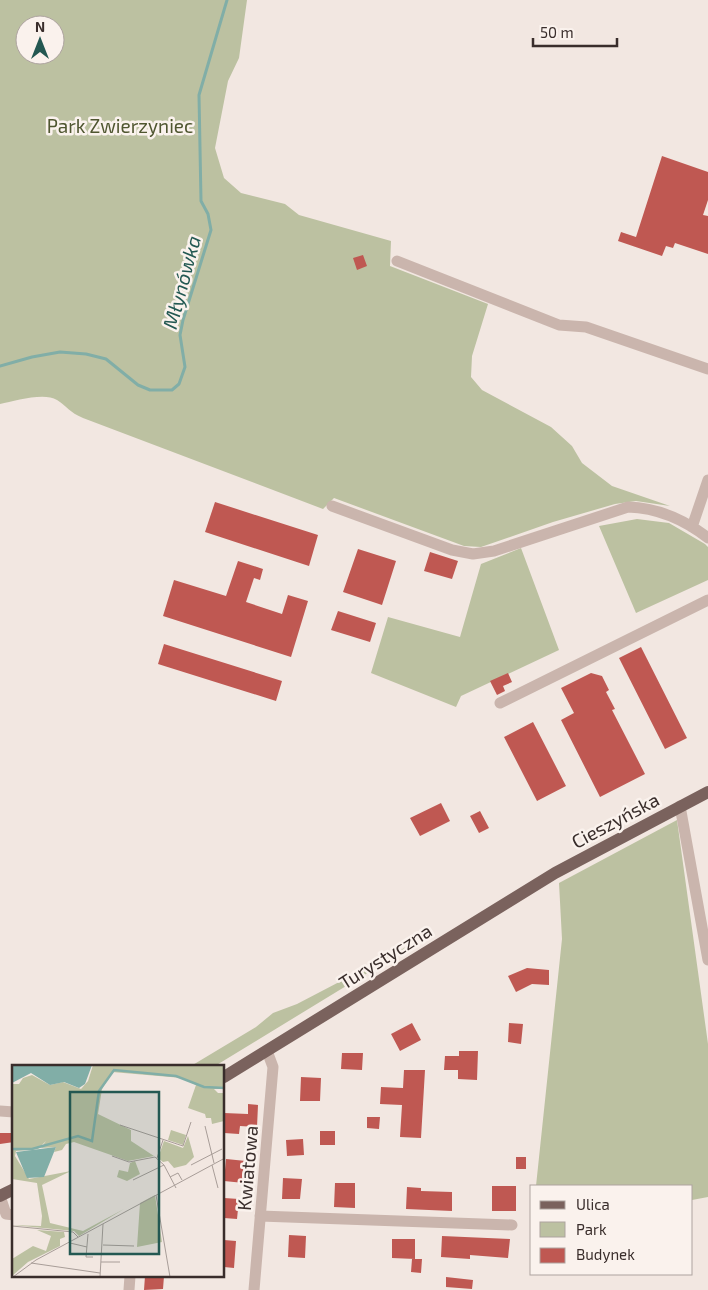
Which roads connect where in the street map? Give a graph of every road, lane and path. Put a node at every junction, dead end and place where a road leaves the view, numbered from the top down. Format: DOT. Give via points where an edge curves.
graph roads {
  1 [pos="397,261"];
  2 [pos="708,369"];
  3 [pos="708,480"];
  4 [pos="332,506"];
  5 [pos="692,527"];
  6 [pos="708,538"];
  7 [pos="708,600"];
  8 [pos="500,703"];
  9 [pos="708,792"];
  10 [pos="680,806"];
  11 [pos="567,867"];
  12 [pos="708,960"];
  13 [pos="267,1051"];
  14 [pos="225,1076"];
  15 [pos="12,1191"];
  16 [pos="0,1196"];
  17 [pos="12,1216"];
  18 [pos="260,1216"];
  19 [pos="512,1226"];
  20 [pos="254,1290"];
  1 -- 2 [label="street" via="558,325 586,327"];
  3 -- 5 [label="street"];
  4 -- 5 [label="street" via="452,550 473,554 494,551 628,507 674,517"];
  5 -- 6 [label="street"];
  7 -- 8 [label="street"];
  9 -- 10 [label="main road, Cieszyńska"];
  10 -- 11 [label="main road, Cieszyńska"];
  10 -- 12 [label="street, Cieszyńska"];
  11 -- 13 [label="main road, Turystyczna"];
  13 -- 14 [label="main road, Turystyczna"];
  13 -- 18 [label="street, Kwiatowa" via="272,1067"];
  15 -- 16 [label="main road"];
  16 -- 17 [label="street" via="6,1214"];
  18 -- 19 [label="street"];
  18 -- 20 [label="street, Kwiatowa"];
}
